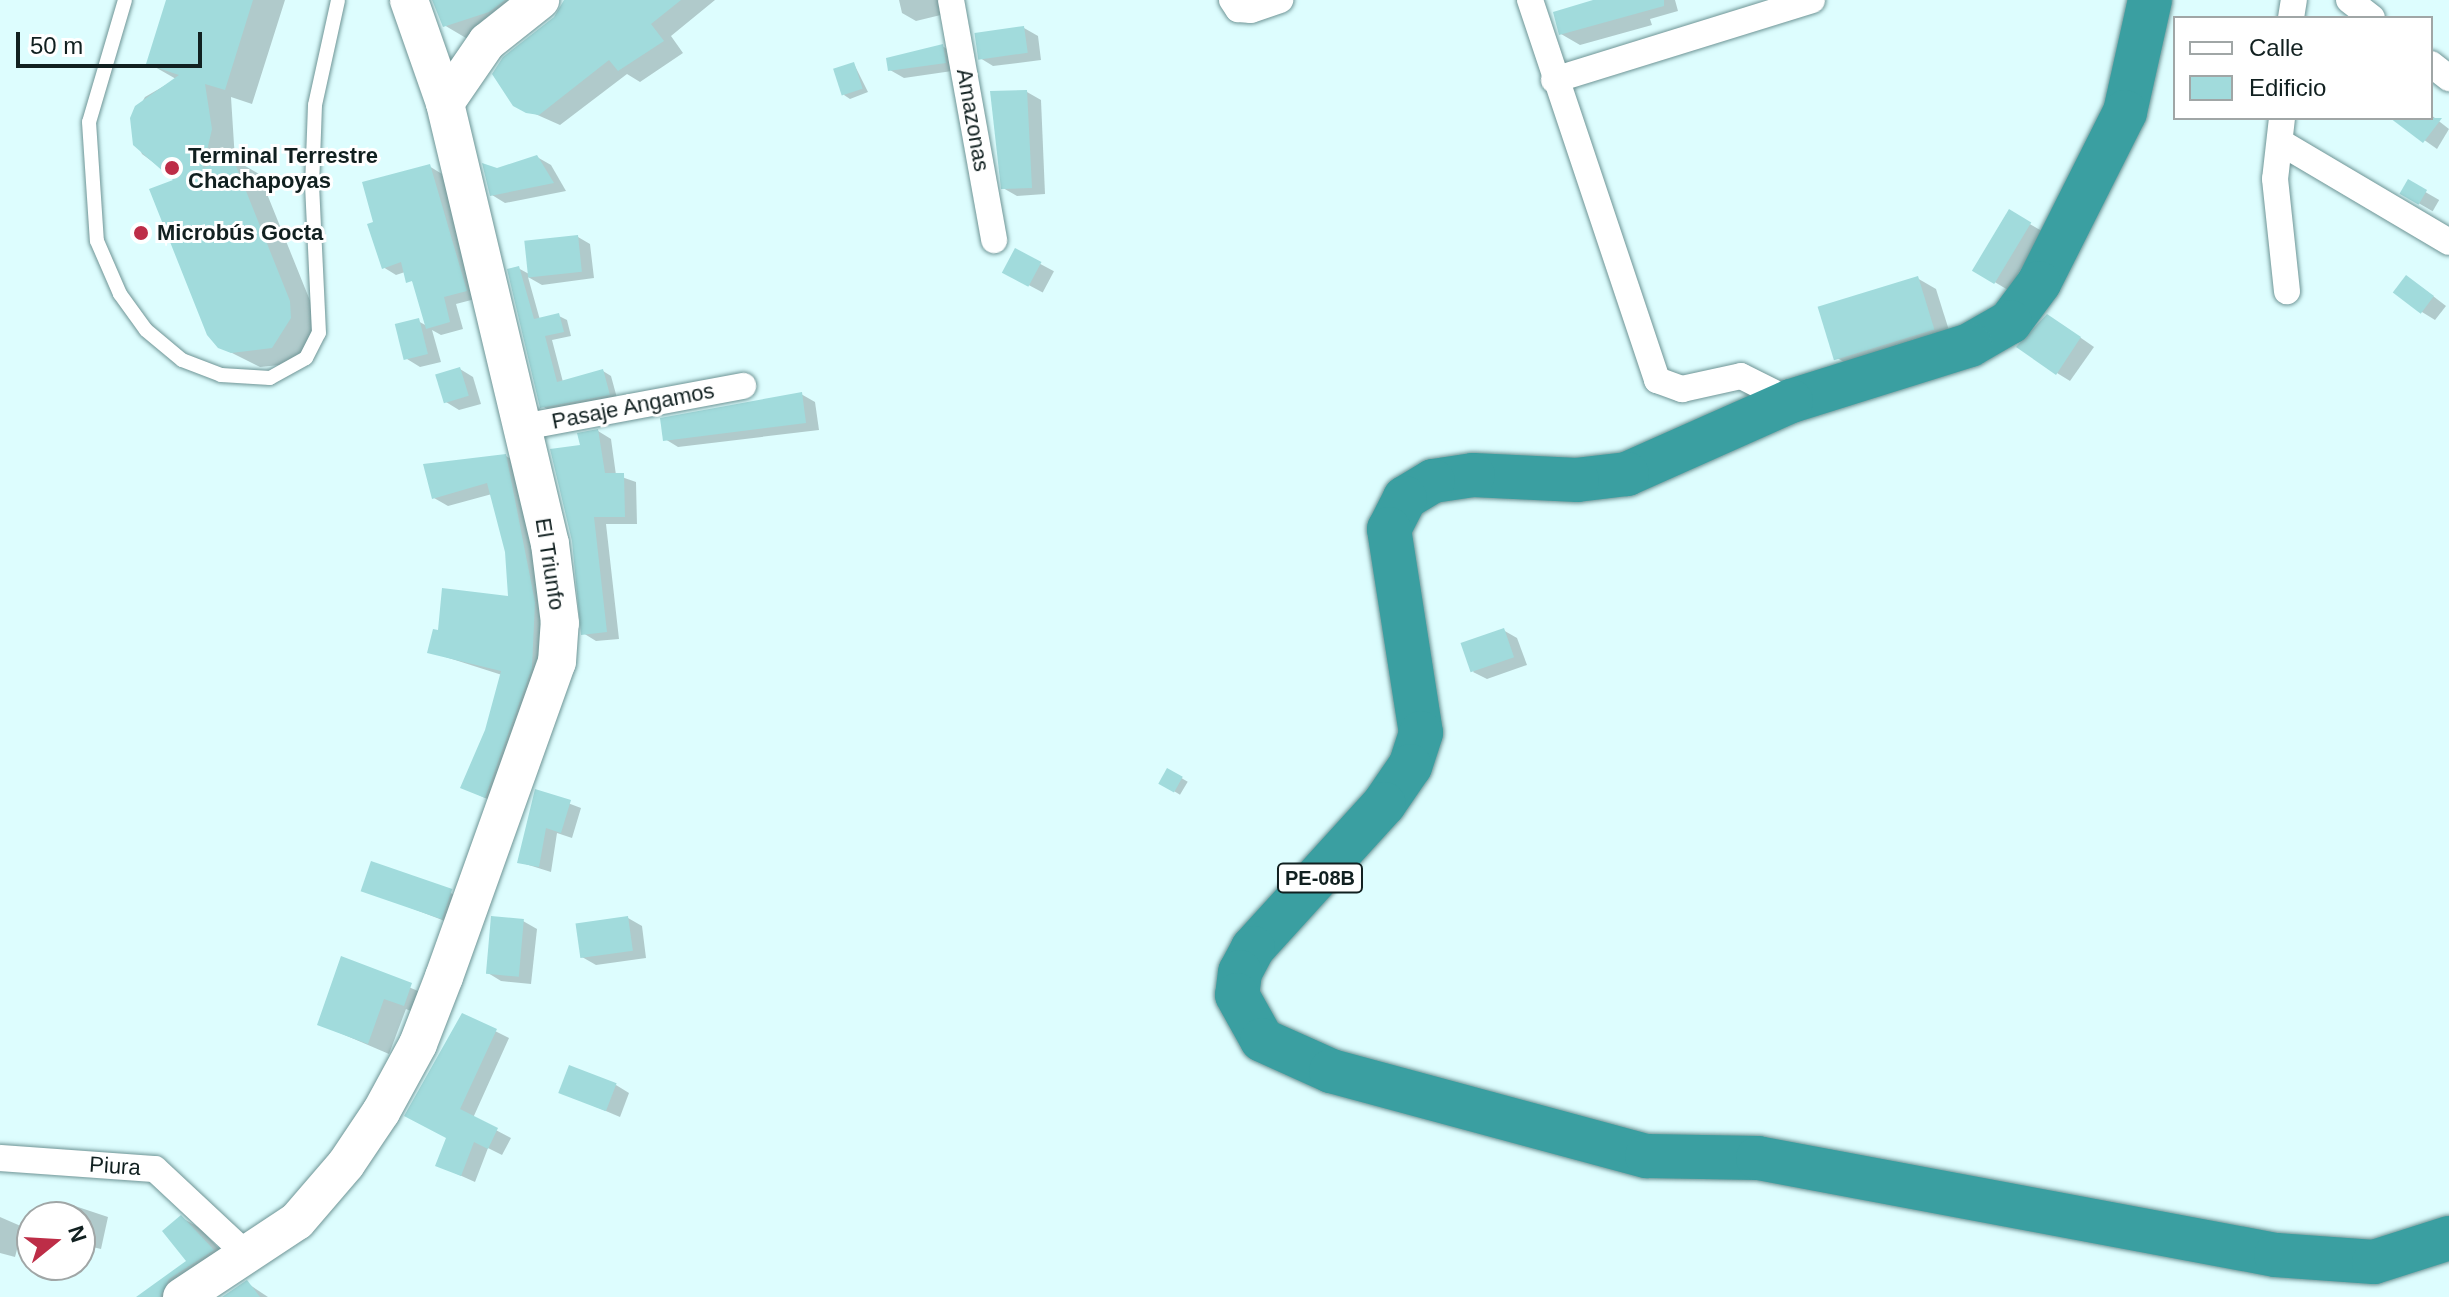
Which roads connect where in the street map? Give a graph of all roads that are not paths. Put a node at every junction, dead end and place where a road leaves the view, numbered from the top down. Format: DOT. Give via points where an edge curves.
graph roads {
  1 [pos="125,0"];
  2 [pos="338,0"];
  3 [pos="409,0"];
  4 [pos="540,0"];
  5 [pos="951,0"];
  6 [pos="1280,0"];
  7 [pos="1530,0"];
  8 [pos="1812,0"];
  9 [pos="2150,0"];
  10 [pos="2349,0"];
  11 [pos="1241,5"];
  12 [pos="2369,16"];
  13 [pos="2433,66"];
  14 [pos="2449,78"];
  15 [pos="1554,80"];
  16 [pos="445,103"];
  17 [pos="2281,130"];
  18 [pos="994,240"];
  19 [pos="2449,242"];
  20 [pos="2287,291"];
  21 [pos="743,386"];
  22 [pos="1791,401"];
  23 [pos="523,427"];
  24 [pos="0,1158"];
  25 [pos="2449,1238"];
  26 [pos="245,1253"];
  27 [pos="182,1297"];
  1 -- 2 [label="lane" via="89,122 97,241 120,294 146,330 182,360 221,375 270,378 306,358 319,333 312,187 315,105"];
  3 -- 16 [label="main road, El Triunfo"];
  4 -- 16 [label="main road" via="487,42"];
  5 -- 18 [label="street, Amazonas"];
  6 -- 11 [label="street"];
  7 -- 15 [label="street"];
  8 -- 15 [label="street"];
  9 -- 22 [label="highway, PE-08B" via="2125,112 2039,283 2010,322 1970,345"];
  10 -- 12 [label="street"];
  13 -- 14 [label="street"];
  15 -- 22 [label="street" via="1657,380 1682,389 1741,376"];
  16 -- 23 [label="main road, El Triunfo" via="479,264"];
  17 -- 19 [label="street"];
  17 -- 20 [label="street" via="2275,179"];
  21 -- 23 [label="street, Pasaje Angamos"];
  22 -- 25 [label="highway, PE-08B" via="1627,474 1577,480 1473,475 1433,481 1405,498 1389,529 1421,733 1410,766 1384,804 1253,948 1240,972 1237,995 1262,1040 1387,1089 1647,1156 1758,1158 2290,1257 2374,1262"];
  23 -- 26 [label="main road, El Triunfo" via="550,544 560,623 557,662 418,1044 346,1164 297,1221"];
  24 -- 26 [label="street, Piura" via="155,1169"];
  26 -- 27 [label="main road, El Triunfo"];
}
